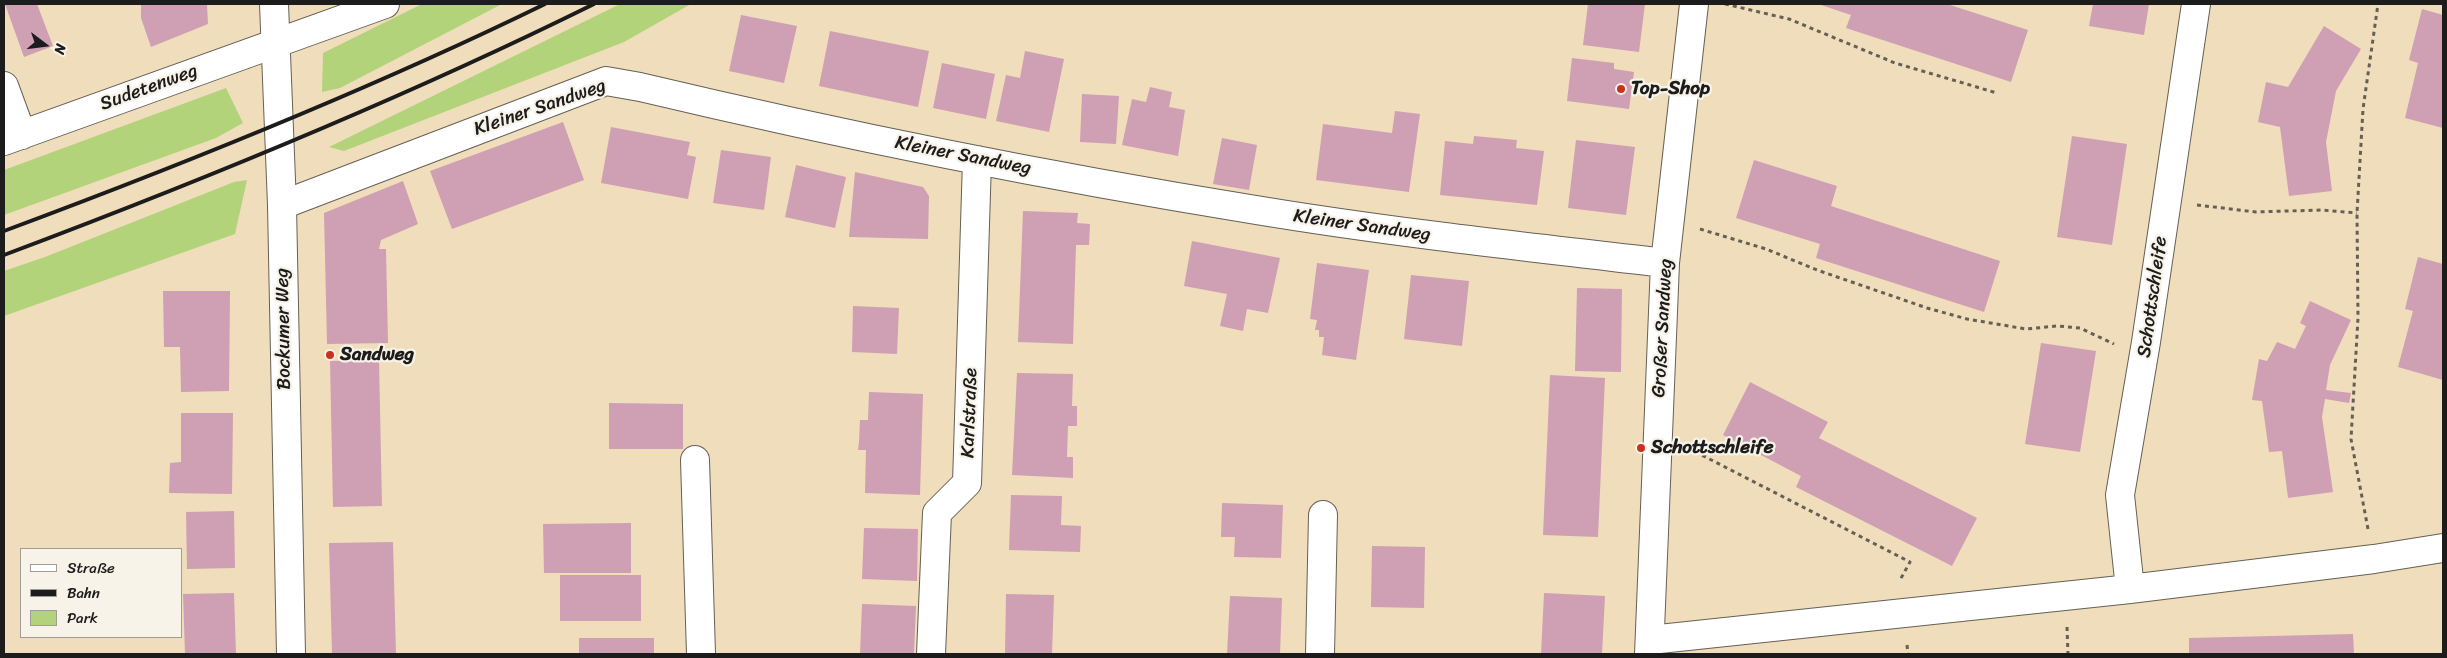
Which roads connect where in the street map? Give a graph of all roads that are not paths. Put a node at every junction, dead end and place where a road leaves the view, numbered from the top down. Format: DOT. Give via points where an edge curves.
graph roads {
  1 [pos="274,4"];
  2 [pos="385,4"];
  3 [pos="1694,4"];
  4 [pos="2196,4"];
  5 [pos="277,43"];
  6 [pos="4,86"];
  7 [pos="13,138"];
  8 [pos="977,160"];
  9 [pos="282,205"];
  10 [pos="1665,263"];
  11 [pos="695,460"];
  12 [pos="1323,515"];
  13 [pos="2443,548"];
  14 [pos="2130,589"];
  15 [pos="1650,647"];
  16 [pos="290,654"];
  17 [pos="701,654"];
  18 [pos="931,654"];
  19 [pos="1320,654"];
  1 -- 5 [label="street, Bockumer Weg"];
  2 -- 5 [label="street, Sudetenweg"];
  3 -- 10 [label="street, Großer Sandweg"];
  4 -- 14 [label="street, Schottschleife" via="2144,359 2120,495"];
  5 -- 7 [label="street, Sudetenweg"];
  5 -- 9 [label="street, Bockumer Weg"];
  6 -- 7 [label="street, Sudetenweg"];
  8 -- 9 [label="street, Kleiner Sandweg" via="606,81"];
  8 -- 10 [label="street, Kleiner Sandweg" via="1251,210 1440,237"];
  8 -- 18 [label="street, Karlstraße" via="967,483 937,513"];
  9 -- 16 [label="street, Bockumer Weg"];
  10 -- 15 [label="street, Großer Sandweg"];
  11 -- 17 [label="street"];
  12 -- 19 [label="street"];
  13 -- 14 [label="street"];
  14 -- 15 [label="street" via="1881,614"];
}
